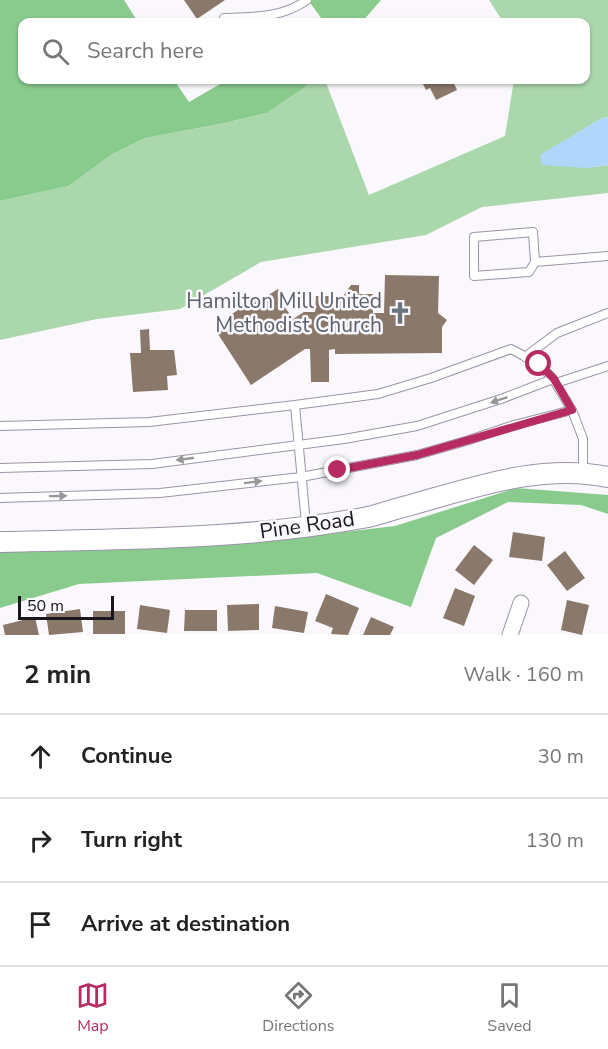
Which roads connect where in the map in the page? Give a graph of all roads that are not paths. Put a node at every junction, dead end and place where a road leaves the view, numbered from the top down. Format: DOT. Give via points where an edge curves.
graph roads {
  1 [pos="307,0"];
  2 [pos="224,18"];
  3 [pos="608,256"];
  4 [pos="535,262"];
  5 [pos="608,313"];
  6 [pos="525,357"];
  7 [pos="608,366"];
  8 [pos="555,381"];
  9 [pos="295,405"];
  10 [pos="572,410"];
  11 [pos="0,426"];
  12 [pos="298,446"];
  13 [pos="0,468"];
  14 [pos="583,474"];
  15 [pos="300,477"];
  16 [pos="608,477"];
  17 [pos="0,498"];
  18 [pos="306,526"];
  19 [pos="0,543"];
  20 [pos="521,603"];
  21 [pos="510,635"];
  1 -- 2 [label="lane" via="273,16"];
  3 -- 4 [label="lane"];
  4 -- 4 [label="lane" via="529,272 474,276 474,237 533,232"];
  5 -- 6 [label="lane" via="557,333"];
  6 -- 8 [label="lane" via="539,364"];
  6 -- 9 [label="lane" via="511,349 378,394"];
  7 -- 8 [label="lane"];
  8 -- 10 [label="lane"];
  8 -- 12 [label="lane, one-way" via="417,426"];
  9 -- 11 [label="lane" via="149,422"];
  9 -- 12 [label="lane"];
  10 -- 14 [label="lane" via="583,439"];
  10 -- 15 [label="lane" via="417,455"];
  12 -- 13 [label="lane, one-way" via="152,464"];
  12 -- 15 [label="lane"];
  14 -- 16 [label="street, Pine Road"];
  14 -- 18 [label="street, Pine Road" via="511,478 369,517"];
  17 -- 15 [label="lane, one-way" via="160,493"];
  15 -- 18 [label="lane"];
  18 -- 19 [label="street, Pine Road" via="158,539"];
  20 -- 21 [label="street"];
}
